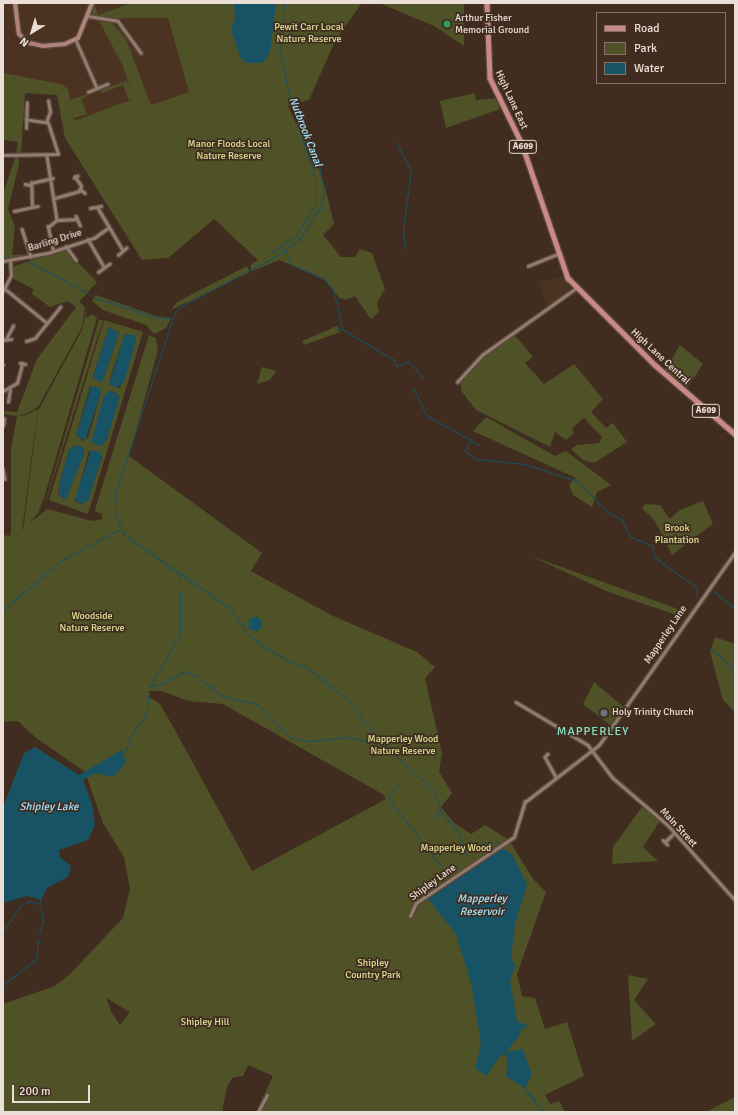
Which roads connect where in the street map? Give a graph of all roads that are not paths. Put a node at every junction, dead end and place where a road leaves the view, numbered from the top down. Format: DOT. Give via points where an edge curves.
graph roads {
  1 [pos="15,3"];
  2 [pos="92,3"];
  3 [pos="487,3"];
  4 [pos="88,16"];
  5 [pos="76,40"];
  6 [pos="141,53"];
  7 [pos="107,84"];
  8 [pos="96,88"];
  9 [pos="88,92"];
  10 [pos="48,101"];
  11 [pos="27,103"];
  12 [pos="27,109"];
  13 [pos="32,109"];
  14 [pos="55,109"];
  15 [pos="50,110"];
  16 [pos="26,120"];
  17 [pos="46,122"];
  18 [pos="26,128"];
  19 [pos="3,154"];
  20 [pos="47,156"];
  21 [pos="75,177"];
  22 [pos="52,178"];
  23 [pos="25,184"];
  24 [pos="30,185"];
  25 [pos="80,189"];
  26 [pos="85,193"];
  27 [pos="55,198"];
  28 [pos="32,206"];
  29 [pos="37,206"];
  30 [pos="90,208"];
  31 [pos="14,211"];
  32 [pos="57,220"];
  33 [pos="80,225"];
  34 [pos="108,228"];
  35 [pos="22,229"];
  36 [pos="88,239"];
  37 [pos="66,246"];
  38 [pos="53,251"];
  39 [pos="557,254"];
  40 [pos="118,255"];
  41 [pos="31,257"];
  42 [pos="76,260"];
  43 [pos="3,261"];
  44 [pos="10,262"];
  45 [pos="109,264"];
  46 [pos="528,266"];
  47 [pos="104,267"];
  48 [pos="98,272"];
  49 [pos="575,289"];
  50 [pos="4,290"];
  51 [pos="29,303"];
  52 [pos="25,306"];
  53 [pos="60,307"];
  54 [pos="47,323"];
  55 [pos="13,326"];
  56 [pos="11,339"];
  57 [pos="5,340"];
  58 [pos="26,341"];
  59 [pos="22,364"];
  60 [pos="457,382"];
  61 [pos="9,390"];
  62 [pos="3,391"];
  63 [pos="8,402"];
  64 [pos="4,419"];
  65 [pos="4,425"];
  66 [pos="735,434"];
  67 [pos="3,469"];
  68 [pos="5,479"];
  69 [pos="735,552"];
  70 [pos="516,702"];
  71 [pos="594,750"];
  72 [pos="548,754"];
  73 [pos="556,777"];
  74 [pos="674,833"];
  75 [pos="665,842"];
  76 [pos="735,900"];
  77 [pos="410,916"];
  78 [pos="267,1095"];
  79 [pos="258,1112"];
  1 -- 5 [label="street" via="17,27 26,41 48,46"];
  2 -- 4 [label="street"];
  3 -- 39 [label="main road, High Lane East / A609" via="490,78 522,144"];
  4 -- 5 [label="street"];
  4 -- 6 [label="street" via="118,21"];
  5 -- 8 [label="street"];
  7 -- 8 [label="street"];
  8 -- 9 [label="street"];
  10 -- 15 [label="street"];
  11 -- 12 [label="street"];
  12 -- 13 [label="street"];
  12 -- 16 [label="street"];
  14 -- 15 [label="street"];
  15 -- 17 [label="street"];
  16 -- 17 [label="street"];
  16 -- 18 [label="street"];
  17 -- 20 [label="street" via="59,150 56,155"];
  19 -- 20 [label="street"];
  20 -- 22 [label="street"];
  21 -- 25 [label="street"];
  22 -- 24 [label="street" via="35,180"];
  22 -- 27 [label="street"];
  23 -- 24 [label="street"];
  24 -- 28 [label="street"];
  25 -- 26 [label="street"];
  25 -- 27 [label="street"];
  27 -- 32 [label="street"];
  28 -- 29 [label="street"];
  28 -- 31 [label="street"];
  30 -- 34 [label="street" via="99,207"];
  32 -- 33 [label="street" via="77,218"];
  32 -- 38 [label="street" via="47,231"];
  34 -- 36 [label="street, Barling Drive"];
  34 -- 40 [label="street" via="125,249"];
  35 -- 41 [label="street"];
  36 -- 37 [label="street, Barling Drive"];
  36 -- 47 [label="street"];
  37 -- 38 [label="street, Barling Drive"];
  37 -- 42 [label="street"];
  38 -- 41 [label="street, Barling Drive"];
  39 -- 46 [label="street"];
  39 -- 49 [label="main road, High Lane East / A609"];
  41 -- 44 [label="street, Barling Drive"];
  43 -- 44 [label="street, Barling Drive"];
  44 -- 50 [label="street" via="11,275"];
  45 -- 47 [label="street"];
  47 -- 48 [label="street"];
  49 -- 60 [label="street" via="482,355"];
  49 -- 66 [label="main road, High Lane Central / A609" via="663,373"];
  50 -- 52 [label="street"];
  51 -- 52 [label="street"];
  52 -- 54 [label="street"];
  53 -- 54 [label="street"];
  54 -- 58 [label="street" via="35,340"];
  55 -- 57 [label="street"];
  56 -- 57 [label="street"];
  59 -- 61 [label="street" via="18,380"];
  61 -- 62 [label="street"];
  61 -- 63 [label="street"];
  64 -- 65 [label="street"];
  67 -- 68 [label="street" via="6,473"];
  69 -- 71 [label="street, Mapperley Lane" via="613,728"];
  70 -- 71 [label="street, Main Street" via="567,731"];
  71 -- 73 [label="street, Shipley Lane"];
  71 -- 74 [label="street, Main Street" via="616,781"];
  72 -- 73 [label="street" via="545,757"];
  73 -- 77 [label="street, Shipley Lane" via="521,807 514,837 416,904"];
  74 -- 75 [label="street"];
  74 -- 76 [label="street, Main Street"];
  78 -- 79 [label="street"];
}
